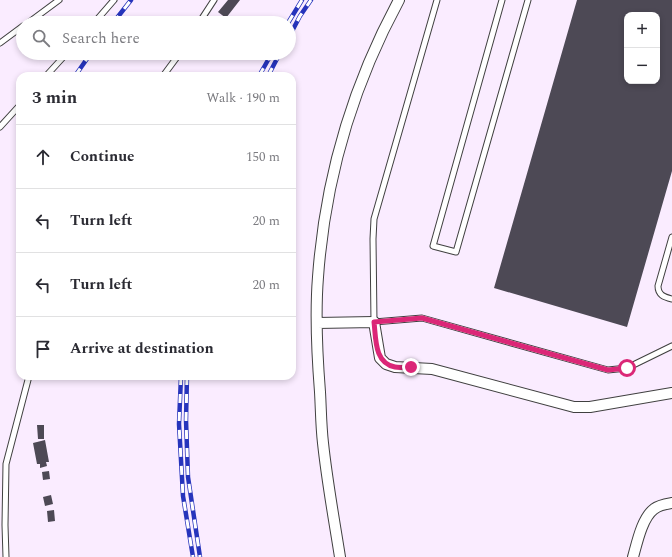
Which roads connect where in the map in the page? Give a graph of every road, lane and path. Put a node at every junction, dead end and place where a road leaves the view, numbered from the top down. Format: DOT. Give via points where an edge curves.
graph roads {
  1 [pos="59,0"];
  2 [pos="114,0"];
  3 [pos="214,0"];
  4 [pos="399,0"];
  5 [pos="438,0"];
  6 [pos="502,0"];
  7 [pos="528,0"];
  8 [pos="37,16"];
  9 [pos="100,16"];
  10 [pos="204,16"];
  11 [pos="16,31"];
  12 [pos="0,43"];
  13 [pos="61,60"];
  14 [pos="175,60"];
  15 [pos="50,72"];
  16 [pos="166,72"];
  17 [pos="16,109"];
  18 [pos="0,127"];
  19 [pos="672,237"];
  20 [pos="672,299"];
  21 [pos="374,322"];
  22 [pos="317,323"];
  23 [pos="672,346"];
  24 [pos="28,380"];
  25 [pos="672,393"];
  26 [pos="672,503"];
  27 [pos="6,557"];
  28 [pos="340,557"];
  29 [pos="633,557"];
  1 -- 8 [label="lane"];
  2 -- 9 [label="lane"];
  3 -- 10 [label="lane"];
  4 -- 22 [label="street" via="362,78 341,144 326,211 318,277"];
  5 -- 21 [label="lane" via="374,219"];
  6 -- 7 [label="lane" via="433,246 456,252"];
  11 -- 12 [label="lane"];
  13 -- 15 [label="lane"];
  14 -- 16 [label="lane"];
  17 -- 18 [label="lane"];
  19 -- 20 [label="lane" via="658,286 660,294"];
  21 -- 22 [label="street"];
  21 -- 23 [label="lane" via="422,318 608,370 627,368"];
  21 -- 25 [label="street" via="380,358 386,364 395,367 432,369 574,407 590,407"];
  22 -- 28 [label="street" via="323,443"];
  24 -- 27 [label="lane" via="6,464"];
  26 -- 29 [label="street" via="654,509 648,516"];
}
